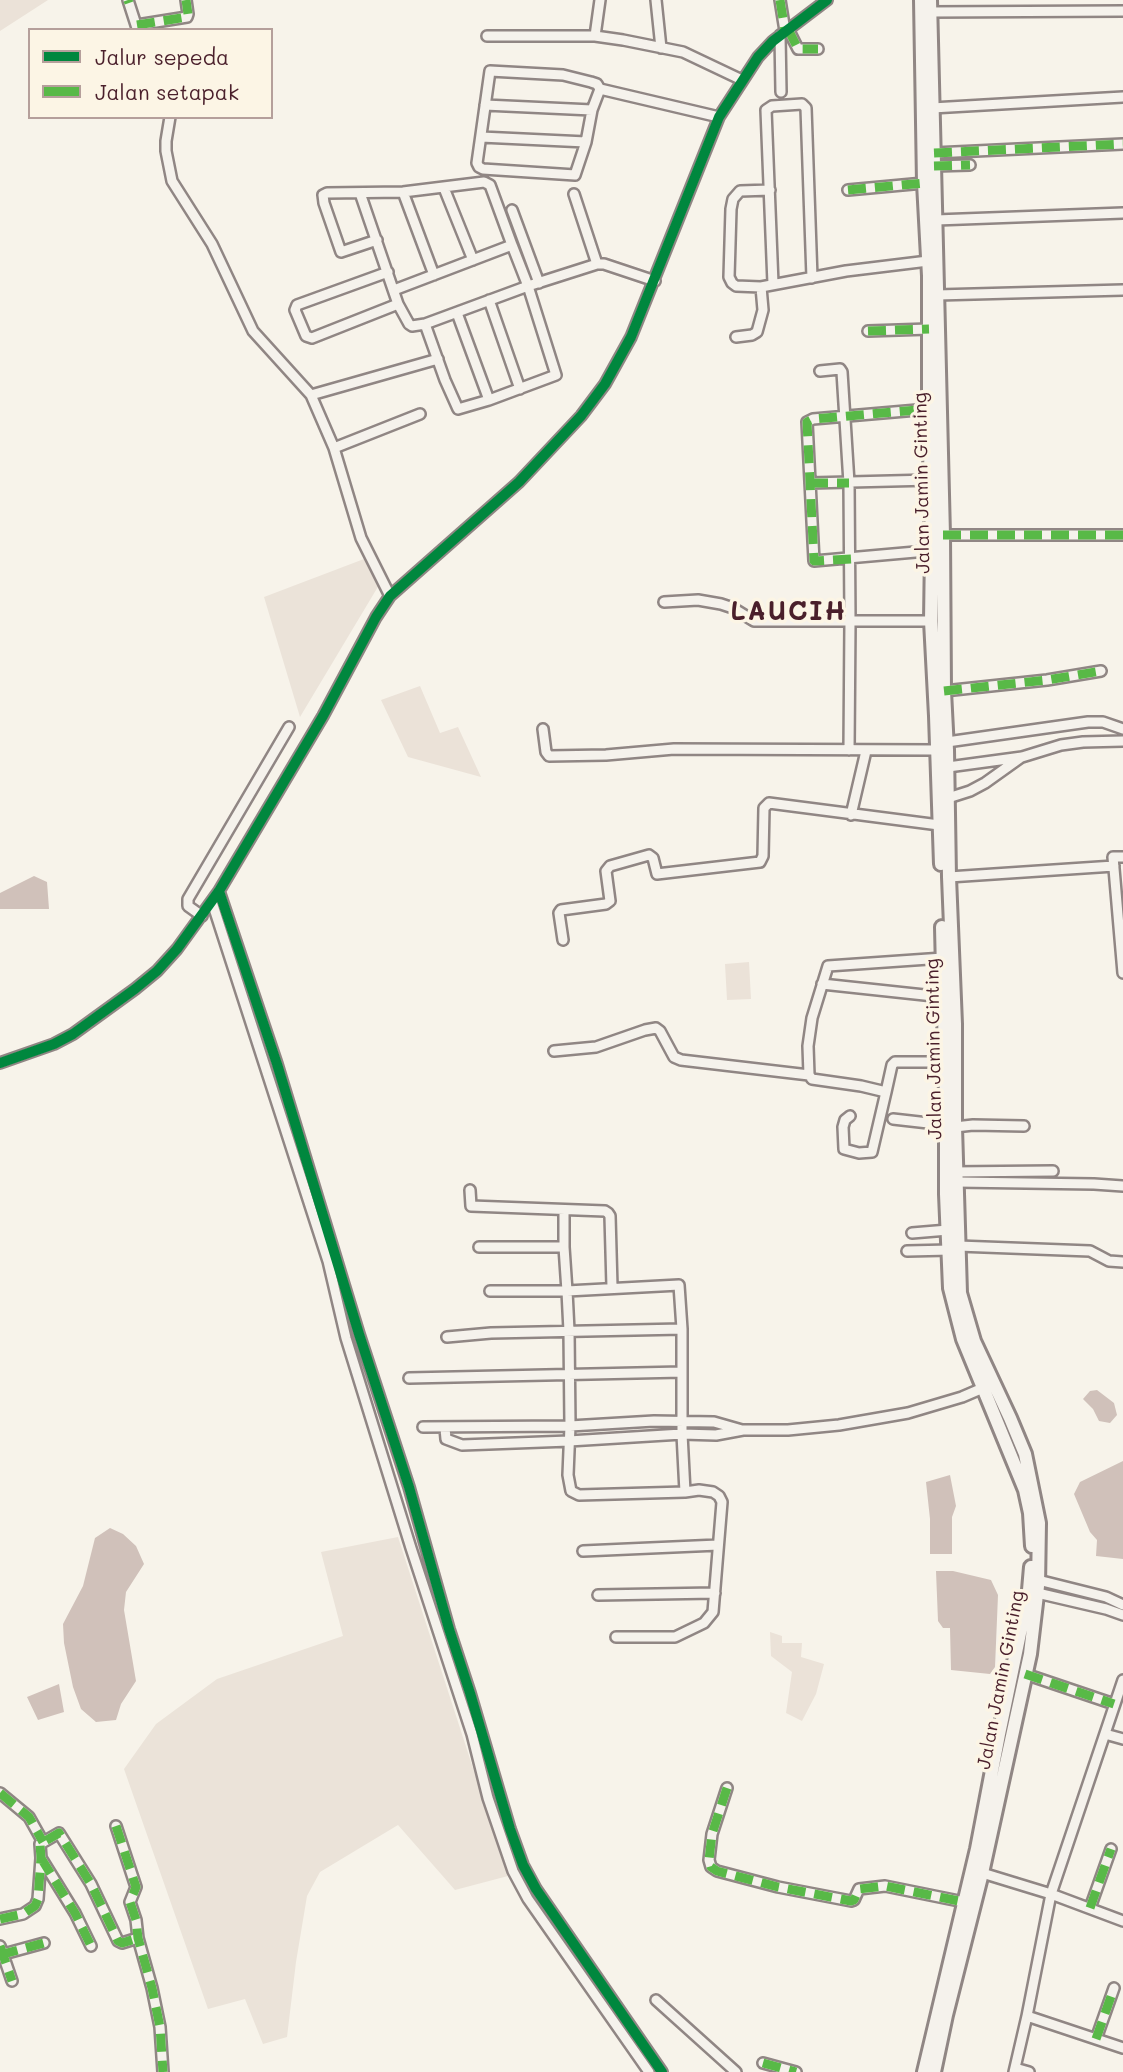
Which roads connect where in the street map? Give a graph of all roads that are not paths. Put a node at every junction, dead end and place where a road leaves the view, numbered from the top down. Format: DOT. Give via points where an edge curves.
graph roads {
  1 [pos="128,0"];
  2 [pos="186,0"];
  3 [pos="600,0"];
  4 [pos="656,0"];
  5 [pos="780,0"];
  6 [pos="827,0"];
  7 [pos="921,0"];
  8 [pos="930,6"];
  9 [pos="1123,11"];
  10 [pos="137,27"];
  11 [pos="784,32"];
  12 [pos="487,36"];
  13 [pos="595,36"];
  14 [pos="661,48"];
  15 [pos="818,49"];
  16 [pos="742,80"];
  17 [pos="600,89"];
  18 [pos="782,92"];
  19 [pos="1123,97"];
  20 [pos="485,105"];
  21 [pos="932,108"];
  22 [pos="592,110"];
  23 [pos="719,117"];
  24 [pos="170,119"];
  25 [pos="481,137"];
  26 [pos="586,142"];
  27 [pos="1123,144"];
  28 [pos="934,160"];
  29 [pos="970,165"];
  30 [pos="924,183"];
  31 [pos="444,188"];
  32 [pos="770,190"];
  33 [pos="848,190"];
  34 [pos="403,191"];
  35 [pos="360,193"];
  36 [pos="575,194"];
  37 [pos="512,210"];
  38 [pos="1123,213"];
  39 [pos="936,220"];
  40 [pos="377,240"];
  41 [pos="512,245"];
  42 [pos="473,260"];
  43 [pos="928,261"];
  44 [pos="597,264"];
  45 [pos="388,272"];
  46 [pos="434,275"];
  47 [pos="812,278"];
  48 [pos="655,281"];
  49 [pos="539,283"];
  50 [pos="773,284"];
  51 [pos="528,286"];
  52 [pos="761,287"];
  53 [pos="394,290"];
  54 [pos="1123,290"];
  55 [pos="937,295"];
  56 [pos="489,300"];
  57 [pos="398,304"];
  58 [pos="457,313"];
  59 [pos="425,324"];
  60 [pos="929,329"];
  61 [pos="868,331"];
  62 [pos="736,337"];
  63 [pos="438,359"];
  64 [pos="820,370"];
  65 [pos="520,389"];
  66 [pos="311,395"];
  67 [pos="489,400"];
  68 [pos="929,409"];
  69 [pos="420,414"];
  70 [pos="844,416"];
  71 [pos="334,448"];
  72 [pos="931,480"];
  73 [pos="810,483"];
  74 [pos="849,483"];
  75 [pos="943,536"];
  76 [pos="1123,536"];
  77 [pos="937,550"];
  78 [pos="850,559"];
  79 [pos="390,596"];
  80 [pos="664,602"];
  81 [pos="850,621"];
  82 [pos="931,621"];
  83 [pos="1101,671"];
  84 [pos="944,691"];
  85 [pos="289,727"];
  86 [pos="543,729"];
  87 [pos="1123,729"];
  88 [pos="1123,741"];
  89 [pos="947,742"];
  90 [pos="849,750"];
  91 [pos="936,750"];
  92 [pos="866,751"];
  93 [pos="1022,757"];
  94 [pos="948,767"];
  95 [pos="948,798"];
  96 [pos="851,815"];
  97 [pos="939,825"];
  98 [pos="1123,857"];
  99 [pos="1114,866"];
  100 [pos="949,877"];
  101 [pos="219,891"];
  102 [pos="212,902"];
  103 [pos="1120,906"];
  104 [pos="202,916"];
  105 [pos="563,940"];
  106 [pos="1121,944"];
  107 [pos="943,958"];
  108 [pos="1123,973"];
  109 [pos="822,984"];
  110 [pos="943,997"];
  111 [pos="554,1051"];
  112 [pos="944,1062"];
  113 [pos="0,1063"];
  114 [pos="809,1075"];
  115 [pos="886,1092"];
  116 [pos="850,1116"];
  117 [pos="892,1119"];
  118 [pos="295,1123"];
  119 [pos="950,1126"];
  120 [pos="1024,1126"];
  121 [pos="285,1127"];
  122 [pos="1053,1171"];
  123 [pos="953,1175"];
  124 [pos="1123,1186"];
  125 [pos="470,1190"];
  126 [pos="564,1210"];
  127 [pos="948,1230"];
  128 [pos="912,1233"];
  129 [pos="479,1247"];
  130 [pos="564,1247"];
  131 [pos="954,1248"];
  132 [pos="907,1251"];
  133 [pos="1123,1262"];
  134 [pos="612,1287"];
  135 [pos="567,1290"];
  136 [pos="491,1292"];
  137 [pos="682,1329"];
  138 [pos="569,1331"];
  139 [pos="359,1334"];
  140 [pos="447,1337"];
  141 [pos="346,1338"];
  142 [pos="682,1372"];
  143 [pos="569,1375"];
  144 [pos="409,1378"];
  145 [pos="984,1392"];
  146 [pos="682,1423"];
  147 [pos="570,1426"];
  148 [pos="423,1427"];
  149 [pos="445,1428"];
  150 [pos="743,1430"];
  151 [pos="682,1434"];
  152 [pos="569,1441"];
  153 [pos="685,1492"];
  154 [pos="718,1545"];
  155 [pos="583,1551"];
  156 [pos="1034,1585"];
  157 [pos="715,1593"];
  158 [pos="598,1595"];
  159 [pos="1123,1605"];
  160 [pos="1123,1615"];
  161 [pos="616,1637"];
  162 [pos="1025,1674"];
  163 [pos="1123,1680"];
  164 [pos="1114,1704"];
  165 [pos="1105,1734"];
  166 [pos="1123,1739"];
  167 [pos="727,1788"];
  168 [pos="0,1793"];
  169 [pos="116,1826"];
  170 [pos="43,1842"];
  171 [pos="1111,1849"];
  172 [pos="41,1858"];
  173 [pos="977,1871"];
  174 [pos="1051,1894"];
  175 [pos="964,1902"];
  176 [pos="1090,1908"];
  177 [pos="0,1919"];
  178 [pos="1123,1921"];
  179 [pos="138,1938"];
  180 [pos="44,1943"];
  181 [pos="91,1946"];
  182 [pos="1,1952"];
  183 [pos="12,1981"];
  184 [pos="1114,1988"];
  185 [pos="656,2000"];
  186 [pos="1027,2016"];
  187 [pos="636,2032"];
  188 [pos="626,2039"];
  189 [pos="1096,2039"];
  190 [pos="1123,2048"];
  191 [pos="764,2063"];
  192 [pos="1014,2070"];
  193 [pos="163,2072"];
  194 [pos="649,2072"];
  195 [pos="662,2072"];
  196 [pos="736,2072"];
  197 [pos="796,2072"];
  198 [pos="924,2072"];
  199 [pos="934,2072"];
  200 [pos="1029,2072"];
  1 -- 10 [label="street"];
  2 -- 10 [label="street" via="187,17"];
  3 -- 13 [label="street"];
  4 -- 14 [label="street"];
  5 -- 11 [label="street"];
  6 -- 11 [label="street"];
  7 -- 30 [label="highway, Jalan Jamin Ginting"];
  8 -- 9 [label="street"];
  8 -- 21 [label="highway, Jalan Jamin Ginting"];
  11 -- 15 [label="street" via="798,49"];
  11 -- 16 [label="street"];
  11 -- 18 [label="street"];
  12 -- 13 [label="street"];
  13 -- 14 [label="street"];
  14 -- 16 [label="street" via="683,52"];
  16 -- 23 [label="street"];
  17 -- 20 [label="street" via="597,84 563,75 492,71 488,73"];
  17 -- 22 [label="street"];
  17 -- 23 [label="street"];
  19 -- 21 [label="street"];
  20 -- 22 [label="street"];
  20 -- 25 [label="street"];
  21 -- 28 [label="highway, Jalan Jamin Ginting"];
  22 -- 26 [label="street"];
  23 -- 48 [label="street"];
  24 -- 66 [label="street" via="166,151 172,181 212,244 253,331"];
  25 -- 26 [label="street"];
  25 -- 26 [label="street" via="480,168 567,175 576,174"];
  27 -- 28 [label="street"];
  28 -- 29 [label="street"];
  28 -- 39 [label="highway, Jalan Jamin Ginting"];
  30 -- 33 [label="street"];
  30 -- 43 [label="highway, Jalan Jamin Ginting"];
  31 -- 34 [label="street"];
  31 -- 41 [label="street" via="480,182 490,186"];
  31 -- 42 [label="street"];
  32 -- 47 [label="street" via="767,109 804,104"];
  32 -- 50 [label="street"];
  32 -- 52 [label="street" via="740,191 731,209 730,281"];
  34 -- 35 [label="street"];
  34 -- 46 [label="street"];
  35 -- 40 [label="street"];
  35 -- 40 [label="street" via="327,193 323,198 339,250"];
  36 -- 44 [label="street"];
  37 -- 49 [label="street"];
  38 -- 39 [label="street"];
  39 -- 55 [label="highway, Jalan Jamin Ginting"];
  40 -- 45 [label="street"];
  41 -- 42 [label="street"];
  41 -- 51 [label="street"];
  42 -- 46 [label="street"];
  43 -- 47 [label="street"];
  43 -- 60 [label="highway, Jalan Jamin Ginting"];
  44 -- 48 [label="street"];
  44 -- 49 [label="street"];
  45 -- 53 [label="street"];
  45 -- 57 [label="street" via="297,305 295,310 306,336 312,338"];
  46 -- 53 [label="street"];
  47 -- 50 [label="street"];
  48 -- 79 [label="street" via="626,348 581,416 519,482"];
  49 -- 51 [label="street"];
  50 -- 52 [label="street"];
  51 -- 56 [label="street"];
  51 -- 65 [label="street" via="556,375"];
  52 -- 62 [label="street" via="763,310 757,332"];
  53 -- 57 [label="street"];
  54 -- 55 [label="street"];
  55 -- 75 [label="highway, Jalan Jamin Ginting"];
  56 -- 58 [label="street"];
  56 -- 65 [label="street"];
  57 -- 59 [label="street" via="411,326"];
  58 -- 59 [label="street"];
  58 -- 67 [label="street"];
  59 -- 63 [label="street"];
  60 -- 61 [label="street"];
  60 -- 68 [label="highway, Jalan Jamin Ginting"];
  63 -- 66 [label="street"];
  63 -- 67 [label="street" via="458,409"];
  64 -- 70 [label="street" via="842,370"];
  65 -- 67 [label="street"];
  66 -- 71 [label="street"];
  68 -- 70 [label="street"];
  68 -- 72 [label="highway, Jalan Jamin Ginting"];
  69 -- 71 [label="street"];
  70 -- 73 [label="street" via="807,422"];
  70 -- 74 [label="street"];
  71 -- 79 [label="street" via="361,538"];
  72 -- 74 [label="street"];
  72 -- 77 [label="highway, Jalan Jamin Ginting"];
  73 -- 74 [label="street"];
  73 -- 78 [label="street" via="814,561"];
  74 -- 78 [label="street"];
  75 -- 76 [label="street"];
  75 -- 77 [label="highway, Jalan Jamin Ginting"];
  77 -- 78 [label="street"];
  77 -- 82 [label="highway, Jalan Jamin Ginting"];
  77 -- 84 [label="highway, Jalan Jamin Ginting"];
  78 -- 81 [label="street"];
  79 -- 101 [label="street"];
  80 -- 81 [label="street" via="721,604 754,621"];
  81 -- 82 [label="street"];
  81 -- 90 [label="street"];
  82 -- 91 [label="highway, Jalan Jamin Ginting"];
  83 -- 84 [label="street"];
  84 -- 89 [label="highway, Jalan Jamin Ginting"];
  85 -- 104 [label="street" via="188,899 188,906"];
  86 -- 90 [label="street" via="549,756 674,749"];
  87 -- 89 [label="street" via="1088,722"];
  88 -- 93 [label="street" via="1061,745"];
  89 -- 94 [label="highway, Jalan Jamin Ginting"];
  90 -- 92 [label="street"];
  91 -- 92 [label="street"];
  91 -- 97 [label="highway, Jalan Jamin Ginting"];
  92 -- 96 [label="street"];
  93 -- 94 [label="street"];
  93 -- 95 [label="street" via="985,783"];
  94 -- 95 [label="highway, Jalan Jamin Ginting"];
  95 -- 100 [label="highway, Jalan Jamin Ginting"];
  96 -- 97 [label="street"];
  96 -- 105 [label="street" via="769,803 764,808 763,856 758,863 657,874 649,855 610,866 606,871 610,901 561,910"];
  97 -- 107 [label="highway, Jalan Jamin Ginting"];
  98 -- 99 [label="street" via="1113,857"];
  99 -- 100 [label="street"];
  99 -- 103 [label="street"];
  100 -- 119 [label="highway, Jalan Jamin Ginting" via="955,1024"];
  101 -- 102 [label="street"];
  101 -- 118 [label="street"];
  102 -- 104 [label="street"];
  102 -- 121 [label="street"];
  103 -- 106 [label="street"];
  104 -- 113 [label="street" via="157,971 92,1023 54,1044"];
  106 -- 108 [label="street"];
  107 -- 109 [label="street" via="828,966"];
  107 -- 110 [label="highway, Jalan Jamin Ginting"];
  109 -- 110 [label="street"];
  109 -- 114 [label="street" via="812,1018"];
  110 -- 112 [label="highway, Jalan Jamin Ginting"];
  111 -- 114 [label="street" via="596,1047 656,1028 674,1057 681,1060"];
  112 -- 115 [label="street" via="895,1062"];
  112 -- 119 [label="highway, Jalan Jamin Ginting"];
  114 -- 115 [label="street"];
  115 -- 116 [label="street" via="872,1152 844,1149 843,1127"];
  117 -- 119 [label="street"];
  118 -- 121 [label="street"];
  118 -- 139 [label="street"];
  119 -- 120 [label="street"];
  119 -- 123 [label="highway, Jalan Jamin Ginting"];
  121 -- 141 [label="street" via="328,1261"];
  122 -- 123 [label="street"];
  123 -- 124 [label="street"];
  123 -- 127 [label="highway, Jalan Jamin Ginting" via="946,1194"];
  123 -- 131 [label="highway, Jalan Jamin Ginting"];
  125 -- 126 [label="street" via="471,1206"];
  126 -- 130 [label="street"];
  126 -- 134 [label="street" via="605,1211 610,1216"];
  127 -- 128 [label="street"];
  127 -- 131 [label="highway, Jalan Jamin Ginting"];
  129 -- 130 [label="street"];
  130 -- 135 [label="street"];
  131 -- 132 [label="street"];
  131 -- 133 [label="street" via="1090,1251"];
  131 -- 145 [label="highway, Jalan Jamin Ginting" via="953,1303"];
  131 -- 156 [label="highway, Jalan Jamin Ginting" via="966,1318 1028,1465 1040,1523"];
  134 -- 135 [label="street"];
  134 -- 137 [label="street" via="679,1285"];
  135 -- 136 [label="street"];
  135 -- 138 [label="street"];
  137 -- 138 [label="street"];
  137 -- 142 [label="street"];
  138 -- 140 [label="street"];
  138 -- 143 [label="street"];
  139 -- 141 [label="street"];
  139 -- 187 [label="street" via="523,1865"];
  141 -- 188 [label="street" via="513,1871"];
  142 -- 143 [label="street"];
  142 -- 146 [label="street"];
  143 -- 144 [label="street"];
  143 -- 147 [label="street"];
  145 -- 150 [label="street" via="908,1413 839,1425"];
  145 -- 156 [label="highway, Jalan Jamin Ginting" via="1025,1490"];
  146 -- 147 [label="street"];
  146 -- 150 [label="street" via="714,1422"];
  146 -- 151 [label="street"];
  147 -- 149 [label="street"];
  147 -- 152 [label="street"];
  148 -- 149 [label="street"];
  149 -- 152 [label="street" via="446,1439 462,1445"];
  150 -- 151 [label="street"];
  151 -- 152 [label="street"];
  151 -- 153 [label="street"];
  152 -- 153 [label="street" via="569,1487 574,1494"];
  153 -- 154 [label="street" via="699,1490 719,1496"];
  154 -- 155 [label="street"];
  154 -- 157 [label="street"];
  156 -- 159 [label="street" via="1106,1597"];
  156 -- 160 [label="street"];
  156 -- 162 [label="highway, Jalan Jamin Ginting"];
  156 -- 173 [label="highway, Jalan Jamin Ginting" via="999,1734"];
  157 -- 158 [label="street"];
  157 -- 161 [label="street" via="711,1616 691,1630 675,1637"];
  162 -- 164 [label="street"];
  162 -- 173 [label="highway, Jalan Jamin Ginting"];
  163 -- 164 [label="street"];
  164 -- 165 [label="street"];
  165 -- 166 [label="street"];
  165 -- 174 [label="street"];
  167 -- 175 [label="street" via="712,1833 710,1864 717,1871 851,1901 859,1889 885,1886"];
  168 -- 170 [label="street" via="29,1817"];
  169 -- 179 [label="street" via="136,1887 130,1902"];
  170 -- 172 [label="street"];
  170 -- 179 [label="street" via="59,1833 91,1884 118,1941"];
  171 -- 176 [label="street"];
  172 -- 177 [label="street" via="35,1906"];
  172 -- 181 [label="street"];
  173 -- 174 [label="street"];
  173 -- 175 [label="highway, Jalan Jamin Ginting"];
  173 -- 199 [label="highway, Jalan Jamin Ginting"];
  174 -- 176 [label="street"];
  174 -- 186 [label="street"];
  175 -- 198 [label="highway, Jalan Jamin Ginting"];
  176 -- 178 [label="street"];
  179 -- 193 [label="street" via="160,2027"];
  180 -- 182 [label="street"];
  182 -- 183 [label="street"];
  184 -- 189 [label="street"];
  185 -- 196 [label="street"];
  186 -- 189 [label="street"];
  186 -- 192 [label="street"];
  187 -- 188 [label="street"];
  187 -- 195 [label="street"];
  188 -- 194 [label="street"];
  189 -- 190 [label="street"];
  191 -- 197 [label="street"];
  192 -- 200 [label="street"];
}
